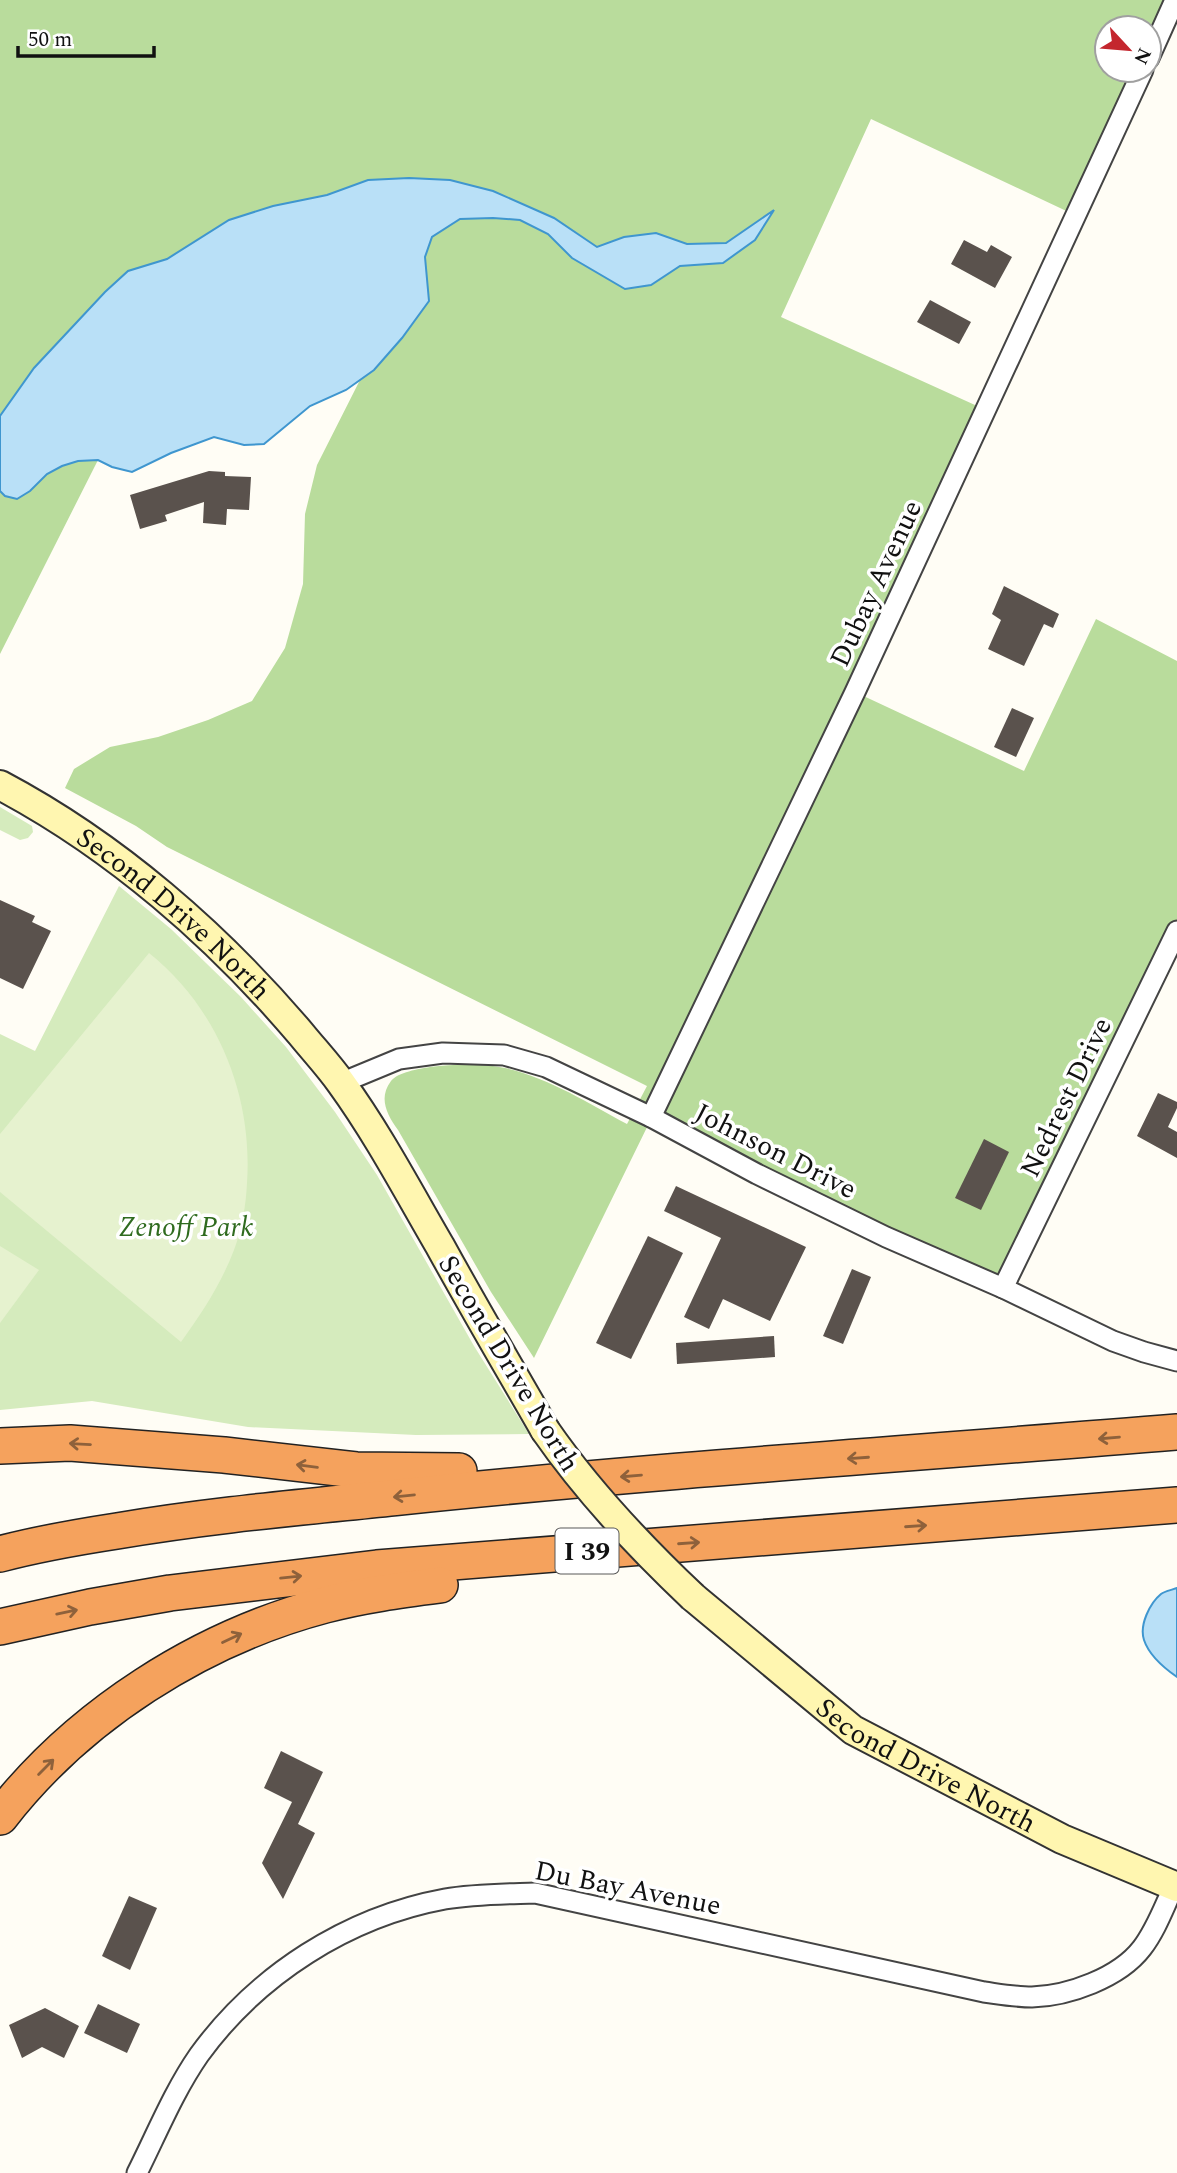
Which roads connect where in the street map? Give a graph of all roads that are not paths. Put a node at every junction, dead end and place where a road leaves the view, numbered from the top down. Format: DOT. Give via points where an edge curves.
graph roads {
  1 [pos="1175,0"];
  2 [pos="1163,27"];
  3 [pos="1137,84"];
  4 [pos="0,785"];
  5 [pos="1177,931"];
  6 [pos="341,1083"];
  7 [pos="652,1117"];
  8 [pos="1003,1288"];
  9 [pos="1177,1361"];
  10 [pos="1177,1432"];
  11 [pos="0,1446"];
  12 [pos="570,1481"];
  13 [pos="1177,1505"];
  14 [pos="654,1546"];
  15 [pos="0,1554"];
  16 [pos="0,1627"];
  17 [pos="0,1817"];
  18 [pos="1176,1887"];
  19 [pos="137,2173"];
  1 -- 2 [label="street"];
  3 -- 7 [label="street, Dubay Avenue" via="866,669"];
  4 -- 6 [label="street, Second Drive North" via="55,817 180,911 254,981"];
  5 -- 8 [label="street, Nedrest Drive"];
  6 -- 7 [label="street, Johnson Drive" via="399,1059 443,1053 504,1055 546,1067"];
  6 -- 18 [label="street, Second Drive North, bridge" via="390,1158 545,1430 593,1493 663,1569 853,1730 1062,1839"];
  7 -- 8 [label="street, Johnson Drive" via="768,1180"];
  8 -- 9 [label="street, Johnson Drive" via="1113,1341"];
  10 -- 12 [label="highway, one-way"];
  12 -- 11 [label="highway, one-way" via="519,1471 356,1470 70,1443"];
  12 -- 15 [label="highway, one-way" via="195,1518"];
  14 -- 13 [label="highway, I 39, one-way"];
  16 -- 14 [label="highway, I 39, one-way" via="170,1592 265,1580"];
  17 -- 14 [label="highway, one-way" via="50,1762 107,1713 234,1637 325,1605 396,1591 610,1565"];
  18 -- 19 [label="street, Du Bay Avenue" via="1141,1950 1124,1965 1080,1988 1031,1997 984,1992 535,1894 486,1894 404,1909 328,1941 251,1997 199,2056"];
}
